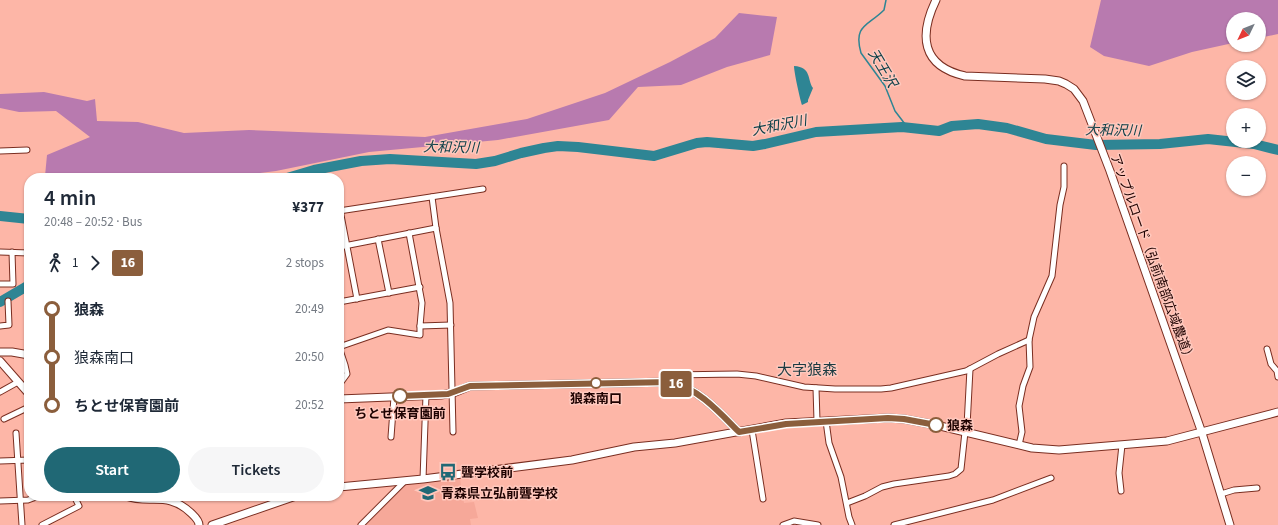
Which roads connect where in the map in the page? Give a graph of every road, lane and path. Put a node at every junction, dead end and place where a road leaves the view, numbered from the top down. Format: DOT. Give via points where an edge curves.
graph roads {
  1 [pos="936,0"];
  2 [pos="27,150"];
  3 [pos="0,151"];
  4 [pos="1064,166"];
  5 [pos="483,189"];
  6 [pos="432,197"];
  7 [pos="344,209"];
  8 [pos="436,228"];
  9 [pos="410,233"];
  10 [pos="344,235"];
  11 [pos="378,239"];
  12 [pos="346,245"];
  13 [pos="0,252"];
  14 [pos="12,252"];
  15 [pos="24,253"];
  16 [pos="0,284"];
  17 [pos="420,287"];
  18 [pos="388,293"];
  19 [pos="357,299"];
  20 [pos="8,301"];
  21 [pos="344,301"];
  22 [pos="451,325"];
  23 [pos="0,326"];
  24 [pos="420,326"];
  25 [pos="1029,340"];
  26 [pos="344,345"];
  27 [pos="1267,349"];
  28 [pos="0,352"];
  29 [pos="24,354"];
  30 [pos="0,361"];
  31 [pos="344,362"];
  32 [pos="970,369"];
  33 [pos="344,377"];
  34 [pos="1278,378"];
  35 [pos="18,382"];
  36 [pos="671,382"];
  37 [pos="816,388"];
  38 [pos="24,389"];
  39 [pos="0,392"];
  40 [pos="452,393"];
  41 [pos="426,395"];
  42 [pos="394,397"];
  43 [pos="344,399"];
  44 [pos="24,409"];
  45 [pos="1278,412"];
  46 [pos="4,419"];
  47 [pos="817,421"];
  48 [pos="826,421"];
  49 [pos="752,430"];
  50 [pos="453,432"];
  51 [pos="739,432"];
  52 [pos="965,432"];
  53 [pos="1202,433"];
  54 [pos="16,434"];
  55 [pos="391,437"];
  56 [pos="1019,445"];
  57 [pos="1122,445"];
  58 [pos="24,460"];
  59 [pos="0,461"];
  60 [pos="17,461"];
  61 [pos="1051,478"];
  62 [pos="423,479"];
  63 [pos="406,480"];
  64 [pos="344,486"];
  65 [pos="1257,488"];
  66 [pos="1121,491"];
  67 [pos="1221,494"];
  68 [pos="763,499"];
  69 [pos="24,500"];
  70 [pos="0,501"];
  71 [pos="20,501"];
  72 [pos="76,501"];
  73 [pos="172,501"];
  74 [pos="279,501"];
  75 [pos="847,503"];
  76 [pos="22,525"];
  77 [pos="42,525"];
  78 [pos="199,525"];
  79 [pos="212,525"];
  80 [pos="361,525"];
  81 [pos="783,525"];
  82 [pos="818,525"];
  83 [pos="852,525"];
  84 [pos="894,525"];
  85 [pos="1230,525"];
  1 -- 53 [label="street, アップルロード（弘前南部広域農道）" via="928,17 925,36 930,53 941,66 965,76 1045,78 1059,81 1066,84 1083,101"];
  2 -- 3 [label="street"];
  4 -- 25 [label="street" via="1064,187 1052,276 1034,317"];
  5 -- 6 [label="street"];
  6 -- 7 [label="street"];
  6 -- 8 [label="street"];
  8 -- 9 [label="street"];
  8 -- 22 [label="street" via="450,303"];
  9 -- 11 [label="street"];
  9 -- 17 [label="street"];
  10 -- 12 [label="street"];
  11 -- 12 [label="street"];
  11 -- 18 [label="street"];
  12 -- 19 [label="street"];
  13 -- 14 [label="street"];
  14 -- 15 [label="street"];
  14 -- 16 [label="street" via="13,284"];
  17 -- 18 [label="street"];
  17 -- 24 [label="street"];
  18 -- 19 [label="street"];
  19 -- 21 [label="street"];
  20 -- 23 [label="street" via="9,325"];
  22 -- 24 [label="street"];
  22 -- 40 [label="street"];
  24 -- 26 [label="street" via="420,335 388,330"];
  25 -- 32 [label="street"];
  25 -- 56 [label="street" via="1030,367 1019,406 1022,432"];
  27 -- 34 [label="street" via="1269,360 1277,371"];
  28 -- 29 [label="street"];
  30 -- 35 [label="street"];
  31 -- 33 [label="street" via="346,374"];
  32 -- 37 [label="street" via="891,388"];
  32 -- 52 [label="street"];
  35 -- 38 [label="street"];
  35 -- 39 [label="street"];
  36 -- 37 [label="street" via="671,375 736,374"];
  36 -- 40 [label="street" via="470,386"];
  36 -- 51 [label="street" via="707,400"];
  37 -- 47 [label="street"];
  40 -- 41 [label="street"];
  40 -- 50 [label="street"];
  41 -- 42 [label="street"];
  41 -- 62 [label="street"];
  42 -- 43 [label="street"];
  42 -- 55 [label="street"];
  44 -- 46 [label="street"];
  45 -- 53 [label="street"];
  47 -- 48 [label="street"];
  47 -- 49 [label="street"];
  48 -- 52 [label="street" via="904,419"];
  48 -- 75 [label="street" via="829,443"];
  49 -- 51 [label="street"];
  49 -- 68 [label="street"];
  51 -- 62 [label="street" via="634,447 566,461"];
  52 -- 56 [label="street"];
  52 -- 75 [label="street" via="961,469 955,474 894,484"];
  53 -- 57 [label="street" via="1167,441"];
  53 -- 67 [label="street, アップルロード（弘前南部広域農道）"];
  54 -- 60 [label="street"];
  56 -- 57 [label="street" via="1044,450"];
  57 -- 66 [label="street" via="1119,473"];
  58 -- 60 [label="street"];
  59 -- 60 [label="street"];
  60 -- 71 [label="street"];
  61 -- 84 [label="street" via="993,500"];
  62 -- 63 [label="street"];
  63 -- 64 [label="street"];
  63 -- 80 [label="street"];
  65 -- 67 [label="street"];
  67 -- 85 [label="street, アップルロード（弘前南部広域農道）"];
  69 -- 71 [label="street"];
  70 -- 71 [label="street"];
  71 -- 76 [label="street"];
  72 -- 77 [label="street" via="79,506"];
  73 -- 78 [label="street" via="188,510"];
  74 -- 79 [label="street"];
  75 -- 83 [label="street"];
  81 -- 82 [label="street" via="794,521"];
}
